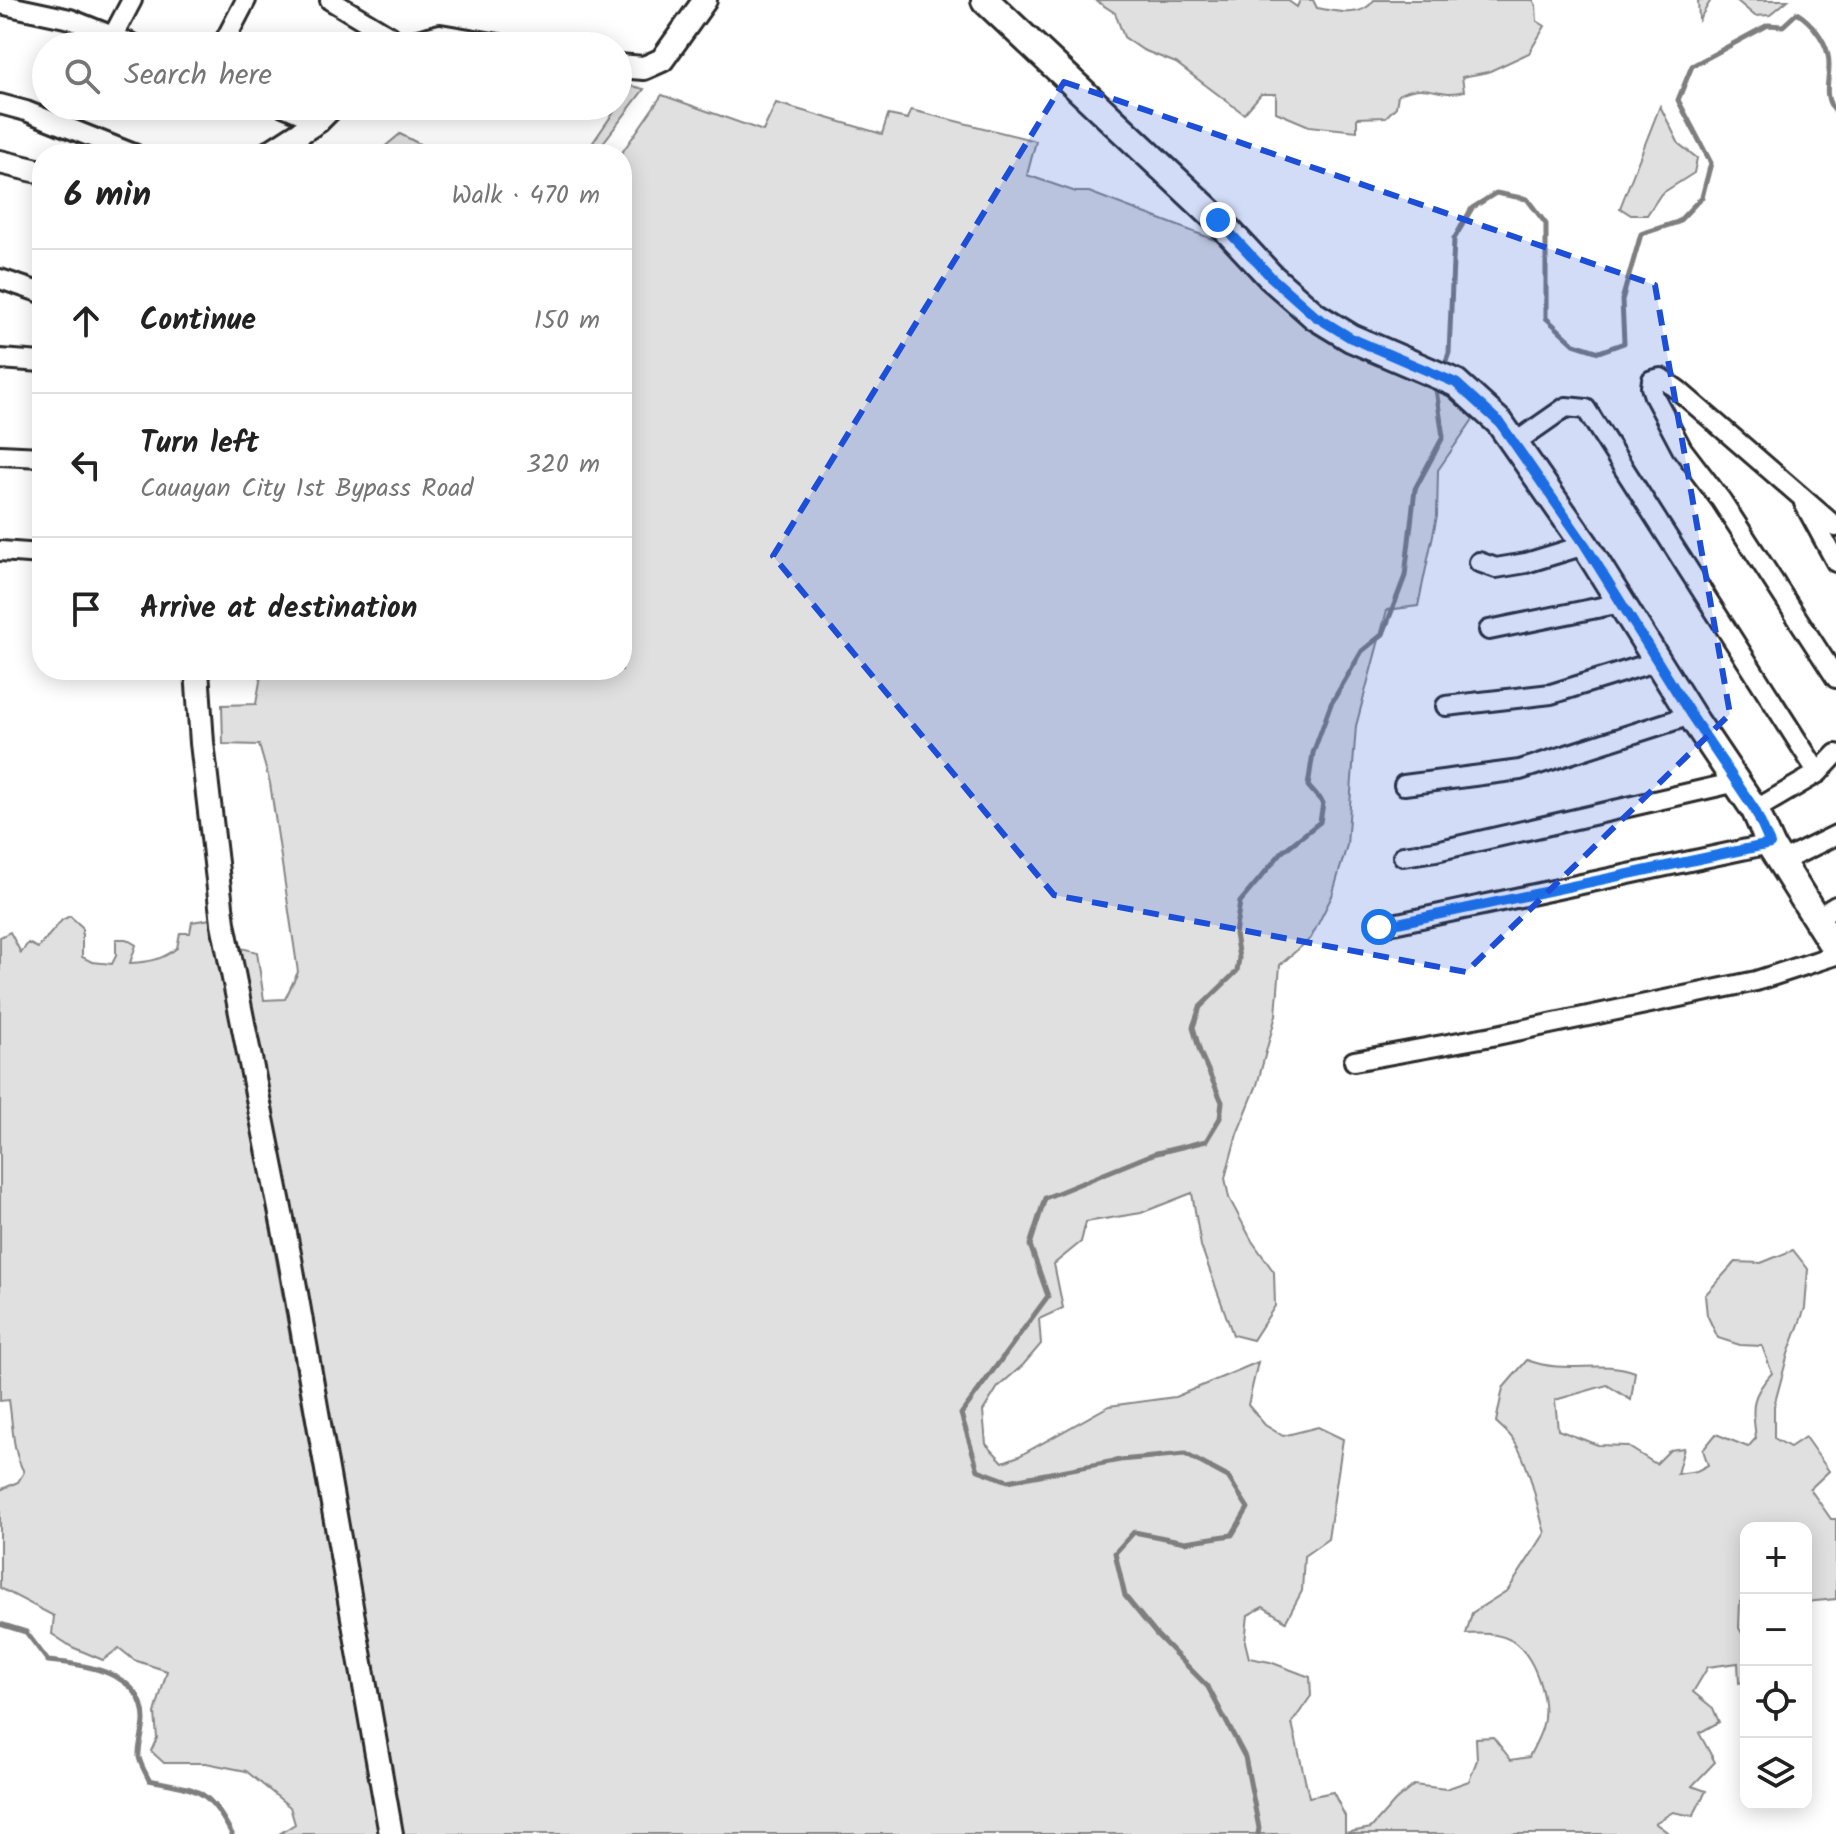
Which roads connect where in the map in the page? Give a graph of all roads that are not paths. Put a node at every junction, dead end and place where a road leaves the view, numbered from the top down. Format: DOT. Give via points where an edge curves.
graph roads {
  1 [pos="132,0"];
  2 [pos="246,0"];
  3 [pos="330,0"];
  4 [pos="705,0"];
  5 [pos="985,0"];
  6 [pos="21,3"];
  7 [pos="0,4"];
  8 [pos="103,32"];
  9 [pos="115,32"];
  10 [pos="229,32"];
  11 [pos="383,32"];
  12 [pos="632,67"];
  13 [pos="0,104"];
  14 [pos="32,113"];
  15 [pos="49,120"];
  16 [pos="316,120"];
  17 [pos="109,144"];
  18 [pos="282,144"];
  19 [pos="0,162"];
  20 [pos="32,170"];
  21 [pos="0,279"];
  22 [pos="32,290"];
  23 [pos="0,359"];
  24 [pos="32,361"];
  25 [pos="1516,442"];
  26 [pos="0,455"];
  27 [pos="32,457"];
  28 [pos="1801,497"];
  29 [pos="1836,527"];
  30 [pos="1585,545"];
  31 [pos="0,551"];
  32 [pos="32,553"];
  33 [pos="1479,562"];
  34 [pos="1836,562"];
  35 [pos="1621,603"];
  36 [pos="1489,630"];
  37 [pos="1658,661"];
  38 [pos="1836,678"];
  39 [pos="198,680"];
  40 [pos="1446,706"];
  41 [pos="1691,715"];
  42 [pos="1836,754"];
  43 [pos="1818,773"];
  44 [pos="1737,782"];
  45 [pos="1404,785"];
  46 [pos="1755,810"];
  47 [pos="1836,835"];
  48 [pos="1776,853"];
  49 [pos="1403,856"];
  50 [pos="1826,912"];
  51 [pos="1379,927"];
  52 [pos="1836,953"];
  53 [pos="1354,1061"];
  54 [pos="391,1834"];
  1 -- 9 [label="street"];
  2 -- 10 [label="street"];
  3 -- 11 [label="street"];
  4 -- 12 [label="street" via="662,60"];
  5 -- 25 [label="main road" via="1315,316 1351,338 1456,383"];
  6 -- 7 [label="street"];
  6 -- 8 [label="street"];
  13 -- 14 [label="street"];
  15 -- 17 [label="street"];
  16 -- 18 [label="street"];
  19 -- 20 [label="street"];
  21 -- 22 [label="street"];
  23 -- 24 [label="street"];
  25 -- 30 [label="main road"];
  25 -- 43 [label="street" via="1566,407 1586,409"];
  26 -- 27 [label="street"];
  28 -- 29 [label="street"];
  28 -- 34 [label="street"];
  28 -- 38 [label="street" via="1678,390 1661,378 1652,380 1654,396 1682,449"];
  30 -- 33 [label="street" via="1496,568"];
  30 -- 35 [label="main road"];
  31 -- 32 [label="street"];
  35 -- 36 [label="street"];
  35 -- 37 [label="main road"];
  37 -- 40 [label="street" via="1551,694"];
  37 -- 41 [label="main road"];
  39 -- 54 [label="street" via="223,923 290,1259"];
  41 -- 44 [label="main road"];
  41 -- 45 [label="street" via="1520,770"];
  42 -- 43 [label="street"];
  43 -- 46 [label="street"];
  44 -- 46 [label="main road"];
  44 -- 49 [label="street"];
  46 -- 48 [label="main road"];
  47 -- 48 [label="street"];
  48 -- 50 [label="main road"];
  48 -- 51 [label="street"];
  50 -- 52 [label="main road"];
  52 -- 53 [label="street" via="1756,981"];
}
